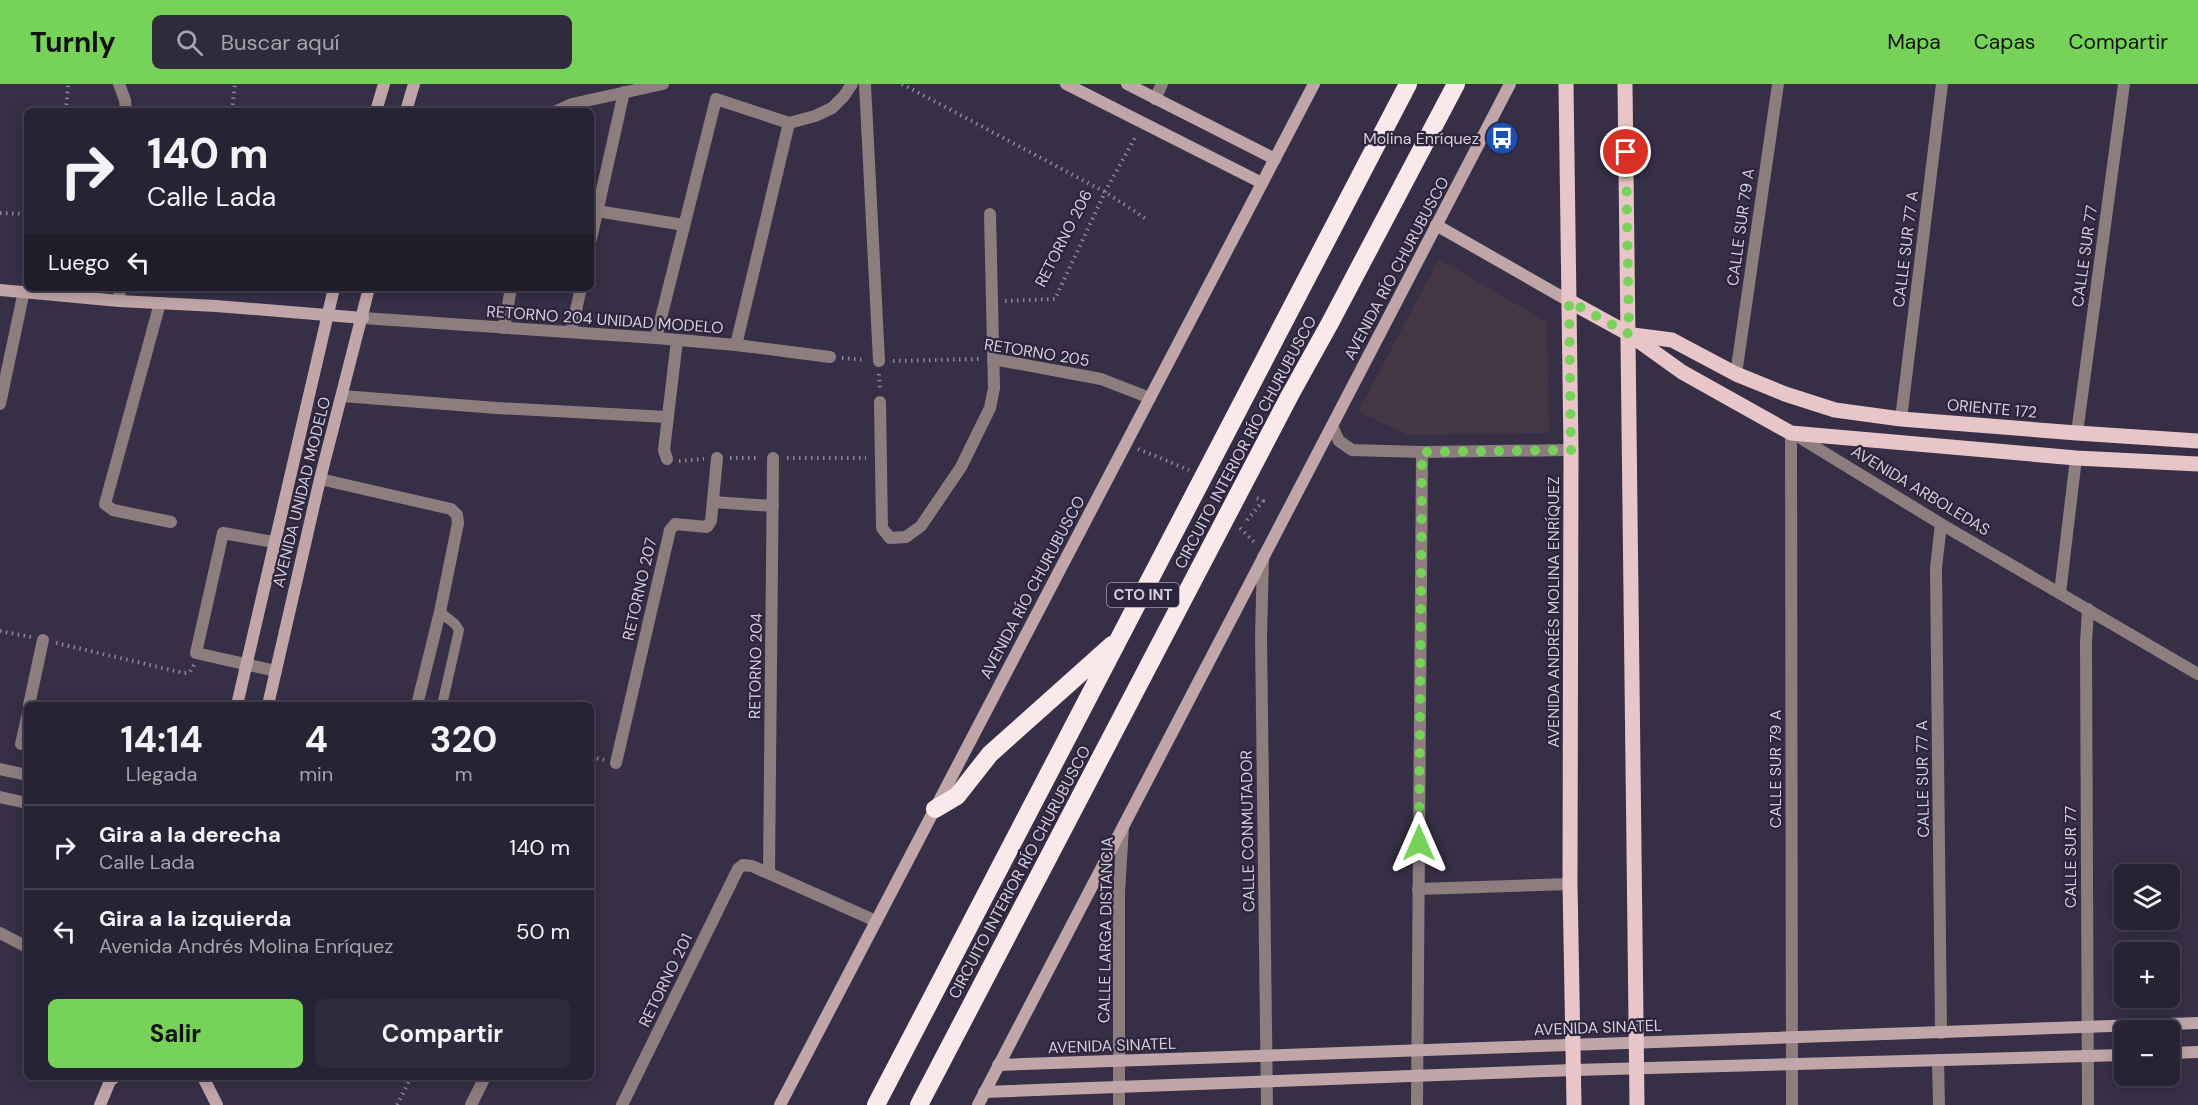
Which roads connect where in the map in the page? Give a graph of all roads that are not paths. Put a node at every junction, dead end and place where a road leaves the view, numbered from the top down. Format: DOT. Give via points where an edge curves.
graph roads {
  1 [pos="119,84"];
  2 [pos="384,84"];
  3 [pos="414,84"];
  4 [pos="663,84"];
  5 [pos="852,84"];
  6 [pos="866,84"];
  7 [pos="1066,84"];
  8 [pos="1127,84"];
  9 [pos="1162,84"];
  10 [pos="1314,84"];
  11 [pos="1408,84"];
  12 [pos="1456,84"];
  13 [pos="1510,84"];
  14 [pos="1566,84"];
  15 [pos="1625,84"];
  16 [pos="1778,84"];
  17 [pos="1942,84"];
  18 [pos="2124,84"];
  19 [pos="624,92"];
  20 [pos="1155,99"];
  21 [pos="126,108"];
  22 [pos="377,108"];
  23 [pos="407,108"];
  24 [pos="563,108"];
  25 [pos="789,123"];
  26 [pos="1275,159"];
  27 [pos="1262,183"];
  28 [pos="597,212"];
  29 [pos="990,214"];
  30 [pos="684,225"];
  31 [pos="1436,225"];
  32 [pos="594,226"];
  33 [pos="0,290"];
  34 [pos="24,291"];
  35 [pos="333,291"];
  36 [pos="368,291"];
  37 [pos="510,291"];
  38 [pos="580,291"];
  39 [pos="119,294"];
  40 [pos="1569,301"];
  41 [pos="160,303"];
  42 [pos="328,314"];
  43 [pos="363,318"];
  44 [pos="504,328"];
  45 [pos="571,332"];
  46 [pos="1629,334"];
  47 [pos="656,338"];
  48 [pos="677,340"];
  49 [pos="736,345"];
  50 [pos="830,357"];
  51 [pos="993,359"];
  52 [pos="879,361"];
  53 [pos="1736,374"];
  54 [pos="1785,394"];
  55 [pos="342,396"];
  56 [pos="1150,398"];
  57 [pos="880,402"];
  58 [pos="0,404"];
  59 [pos="667,417"];
  60 [pos="1901,419"];
  61 [pos="1332,426"];
  62 [pos="1791,433"];
  63 [pos="2077,433"];
  64 [pos="2198,441"];
  65 [pos="1571,450"];
  66 [pos="1422,452"];
  67 [pos="717,458"];
  68 [pos="773,458"];
  69 [pos="2076,458"];
  70 [pos="667,459"];
  71 [pos="2198,464"];
  72 [pos="320,478"];
  73 [pos="713,502"];
  74 [pos="773,506"];
  75 [pos="171,522"];
  76 [pos="1941,524"];
  77 [pos="274,542"];
  78 [pos="1263,557"];
  79 [pos="2060,593"];
  80 [pos="2088,609"];
  81 [pos="440,612"];
  82 [pos="1120,638"];
  83 [pos="43,640"];
  84 [pos="247,664"];
  85 [pos="276,671"];
  86 [pos="2198,674"];
  87 [pos="31,702"];
  88 [pos="238,702"];
  89 [pos="269,702"];
  90 [pos="418,702"];
  91 [pos="443,702"];
  92 [pos="24,730"];
  93 [pos="21,744"];
  94 [pos="616,763"];
  95 [pos="0,769"];
  96 [pos="24,774"];
  97 [pos="0,797"];
  98 [pos="24,802"];
  99 [pos="935,809"];
  100 [pos="1123,827"];
  101 [pos="769,873"];
  102 [pos="1570,884"];
  103 [pos="1418,889"];
  104 [pos="876,921"];
  105 [pos="0,933"];
  106 [pos="24,945"];
  107 [pos="2198,1023"];
  108 [pos="2087,1028"];
  109 [pos="1941,1033"];
  110 [pos="1792,1036"];
  111 [pos="1637,1042"];
  112 [pos="1574,1044"];
  113 [pos="1417,1050"];
  114 [pos="2198,1052"];
  115 [pos="2180,1053"];
  116 [pos="2114,1055"];
  117 [pos="1266,1056"];
  118 [pos="2087,1056"];
  119 [pos="1120,1060"];
  120 [pos="1938,1060"];
  121 [pos="1792,1063"];
  122 [pos="998,1065"];
  123 [pos="1637,1068"];
  124 [pos="1574,1070"];
  125 [pos="1417,1077"];
  126 [pos="111,1080"];
  127 [pos="205,1080"];
  128 [pos="484,1080"];
  129 [pos="1267,1083"];
  130 [pos="1119,1087"];
  131 [pos="984,1092"];
  132 [pos="100,1105"];
  133 [pos="217,1105"];
  134 [pos="471,1105"];
  135 [pos="622,1105"];
  136 [pos="780,1105"];
  137 [pos="876,1105"];
  138 [pos="919,1105"];
  139 [pos="978,1105"];
  140 [pos="1119,1105"];
  141 [pos="1267,1105"];
  142 [pos="1417,1105"];
  143 [pos="1574,1105"];
  144 [pos="1637,1105"];
  145 [pos="1792,1105"];
  146 [pos="1939,1105"];
  147 [pos="2088,1105"];
  1 -- 21 [label="street"];
  2 -- 22 [label="street"];
  3 -- 23 [label="street"];
  4 -- 19 [label="street"];
  5 -- 25 [label="street" via="832,108"];
  6 -- 52 [label="street"];
  7 -- 27 [label="street"];
  8 -- 20 [label="street"];
  9 -- 20 [label="street"];
  10 -- 26 [label="street, AVENIDA RÍO CHURUBUSCO"];
  11 -- 82 [label="highway, CIRCUITO INTERIOR RÍO CHURUBUSCO / CTO INT"];
  12 -- 138 [label="highway, CIRCUITO INTERIOR RÍO CHURUBUSCO / CTO INT"];
  13 -- 31 [label="street, AVENIDA RÍO CHURUBUSCO"];
  14 -- 40 [label="main road, AVENIDA ANDRÉS MOLINA ENRÍQUEZ"];
  15 -- 46 [label="main road"];
  16 -- 53 [label="street, CALLE SUR 79 A"];
  17 -- 60 [label="street, CALLE SUR 77 A"];
  18 -- 63 [label="street, CALLE SUR 77"];
  19 -- 24 [label="street"];
  19 -- 28 [label="street"];
  20 -- 26 [label="street"];
  25 -- 30 [label="street" via="716,99"];
  25 -- 49 [label="street"];
  26 -- 27 [label="street, AVENIDA RÍO CHURUBUSCO"];
  27 -- 56 [label="street, AVENIDA RÍO CHURUBUSCO"];
  28 -- 30 [label="street"];
  28 -- 32 [label="street"];
  29 -- 51 [label="street"];
  30 -- 47 [label="street"];
  31 -- 40 [label="street, AVENIDA ARBOLEDAS"];
  31 -- 61 [label="street, AVENIDA RÍO CHURUBUSCO"];
  33 -- 34 [label="street, RETORNO 204 UNIDAD MODELO"];
  34 -- 39 [label="street, RETORNO 204 UNIDAD MODELO"];
  34 -- 58 [label="street"];
  35 -- 42 [label="street, AVENIDA UNIDAD MODELO"];
  36 -- 43 [label="street, AVENIDA UNIDAD MODELO"];
  37 -- 44 [label="street"];
  38 -- 45 [label="street"];
  39 -- 41 [label="street, RETORNO 204 UNIDAD MODELO"];
  40 -- 46 [label="main road, AVENIDA ARBOLEDAS"];
  40 -- 65 [label="main road, AVENIDA ANDRÉS MOLINA ENRÍQUEZ"];
  41 -- 42 [label="street, RETORNO 204 UNIDAD MODELO"];
  41 -- 75 [label="street" via="105,504 113,510"];
  42 -- 43 [label="street, RETORNO 204 UNIDAD MODELO"];
  42 -- 77 [label="street, AVENIDA UNIDAD MODELO"];
  43 -- 44 [label="street, RETORNO 204 UNIDAD MODELO"];
  43 -- 55 [label="street, AVENIDA UNIDAD MODELO"];
  44 -- 45 [label="street, RETORNO 204 UNIDAD MODELO"];
  45 -- 47 [label="street, RETORNO 204 UNIDAD MODELO"];
  46 -- 53 [label="main road, AVENIDA ARBOLEDAS" via="1671,340"];
  46 -- 62 [label="main road, AVENIDA ARBOLEDAS" via="1682,372"];
  46 -- 111 [label="main road"];
  47 -- 48 [label="street, RETORNO 204 UNIDAD MODELO"];
  48 -- 49 [label="street, RETORNO 204 UNIDAD MODELO"];
  48 -- 59 [label="street"];
  49 -- 50 [label="street, RETORNO 204 UNIDAD MODELO"];
  51 -- 56 [label="street, RETORNO 205" via="1101,379"];
  51 -- 57 [label="street" via="990,408 961,467 921,526 906,537 890,538 882,528"];
  53 -- 54 [label="main road, AVENIDA ARBOLEDAS"];
  54 -- 60 [label="main road, ORIENTE 172" via="1835,410"];
  55 -- 59 [label="street"];
  55 -- 72 [label="street, AVENIDA UNIDAD MODELO"];
  56 -- 99 [label="street, AVENIDA RÍO CHURUBUSCO"];
  59 -- 70 [label="street"];
  60 -- 63 [label="main road, ORIENTE 172"];
  61 -- 66 [label="street" via="1339,441 1352,450"];
  61 -- 78 [label="street, AVENIDA RÍO CHURUBUSCO"];
  62 -- 69 [label="main road"];
  62 -- 76 [label="street, AVENIDA ARBOLEDAS"];
  62 -- 110 [label="street, CALLE SUR 79 A"];
  63 -- 64 [label="main road, ORIENTE 172"];
  65 -- 66 [label="street"];
  65 -- 102 [label="main road, AVENIDA ANDRÉS MOLINA ENRÍQUEZ"];
  66 -- 103 [label="street"];
  67 -- 73 [label="street, RETORNO 207"];
  68 -- 74 [label="street, RETORNO 204"];
  69 -- 71 [label="main road"];
  69 -- 79 [label="street"];
  72 -- 81 [label="street" via="451,509 457,515"];
  72 -- 85 [label="street, AVENIDA UNIDAD MODELO"];
  73 -- 74 [label="street"];
  73 -- 94 [label="street, RETORNO 207" via="707,527 675,524 670,530"];
  74 -- 101 [label="street, RETORNO 204"];
  76 -- 79 [label="street, AVENIDA ARBOLEDAS"];
  76 -- 109 [label="street, CALLE SUR 77 A" via="1936,568"];
  77 -- 84 [label="street, AVENIDA UNIDAD MODELO"];
  77 -- 84 [label="street" via="223,533 196,653"];
  78 -- 100 [label="street, AVENIDA RÍO CHURUBUSCO"];
  78 -- 117 [label="street, CALLE CONMUTADOR"];
  79 -- 80 [label="street, AVENIDA ARBOLEDAS"];
  80 -- 86 [label="street, AVENIDA ARBOLEDAS"];
  80 -- 108 [label="street, CALLE SUR 77"];
  81 -- 90 [label="street"];
  81 -- 91 [label="lane" via="459,630"];
  82 -- 99 [label="highway" via="990,754 957,796"];
  82 -- 137 [label="highway, CIRCUITO INTERIOR RÍO CHURUBUSCO / CTO INT"];
  83 -- 87 [label="street"];
  84 -- 85 [label="street"];
  84 -- 88 [label="street, AVENIDA UNIDAD MODELO"];
  85 -- 89 [label="street, AVENIDA UNIDAD MODELO"];
  92 -- 93 [label="street"];
  95 -- 96 [label="street"];
  97 -- 98 [label="street"];
  99 -- 104 [label="street, AVENIDA RÍO CHURUBUSCO"];
  100 -- 119 [label="street, CALLE LARGA DISTANCIA" via="1119,893"];
  100 -- 122 [label="street, AVENIDA RÍO CHURUBUSCO"];
  101 -- 104 [label="street"];
  101 -- 135 [label="street, RETORNO 201" via="743,865 738,869"];
  102 -- 103 [label="street"];
  102 -- 112 [label="main road, AVENIDA ANDRÉS MOLINA ENRÍQUEZ"];
  103 -- 113 [label="street"];
  104 -- 136 [label="street, AVENIDA RÍO CHURUBUSCO"];
  105 -- 106 [label="street"];
  107 -- 108 [label="street, AVENIDA SINATEL"];
  108 -- 109 [label="street, AVENIDA SINATEL"];
  108 -- 118 [label="street, CALLE SUR 77"];
  109 -- 110 [label="street, AVENIDA SINATEL"];
  110 -- 111 [label="street, AVENIDA SINATEL"];
  110 -- 121 [label="street, CALLE SUR 79 A"];
  111 -- 112 [label="street, AVENIDA SINATEL"];
  111 -- 123 [label="main road"];
  112 -- 113 [label="street, AVENIDA SINATEL"];
  112 -- 124 [label="main road, AVENIDA ANDRÉS MOLINA ENRÍQUEZ"];
  113 -- 117 [label="street, AVENIDA SINATEL"];
  113 -- 125 [label="street"];
  114 -- 115 [label="street"];
  116 -- 118 [label="street"];
  117 -- 119 [label="street, AVENIDA SINATEL"];
  117 -- 129 [label="street, CALLE CONMUTADOR"];
  118 -- 120 [label="street"];
  118 -- 147 [label="street, CALLE SUR 77"];
  119 -- 122 [label="street, AVENIDA SINATEL"];
  119 -- 130 [label="street, CALLE LARGA DISTANCIA"];
  120 -- 121 [label="street"];
  120 -- 146 [label="street"];
  121 -- 123 [label="street"];
  121 -- 145 [label="street, CALLE SUR 79 A"];
  122 -- 131 [label="street, AVENIDA RÍO CHURUBUSCO"];
  123 -- 124 [label="street"];
  123 -- 144 [label="main road"];
  124 -- 125 [label="street"];
  124 -- 143 [label="main road, AVENIDA ANDRÉS MOLINA ENRÍQUEZ"];
  125 -- 129 [label="street"];
  125 -- 142 [label="street"];
  126 -- 132 [label="street"];
  127 -- 133 [label="street"];
  128 -- 134 [label="street"];
  129 -- 130 [label="street"];
  129 -- 141 [label="street, CALLE CONMUTADOR"];
  130 -- 131 [label="street"];
  130 -- 140 [label="street, CALLE LARGA DISTANCIA"];
  131 -- 139 [label="street, AVENIDA RÍO CHURUBUSCO"];
}
